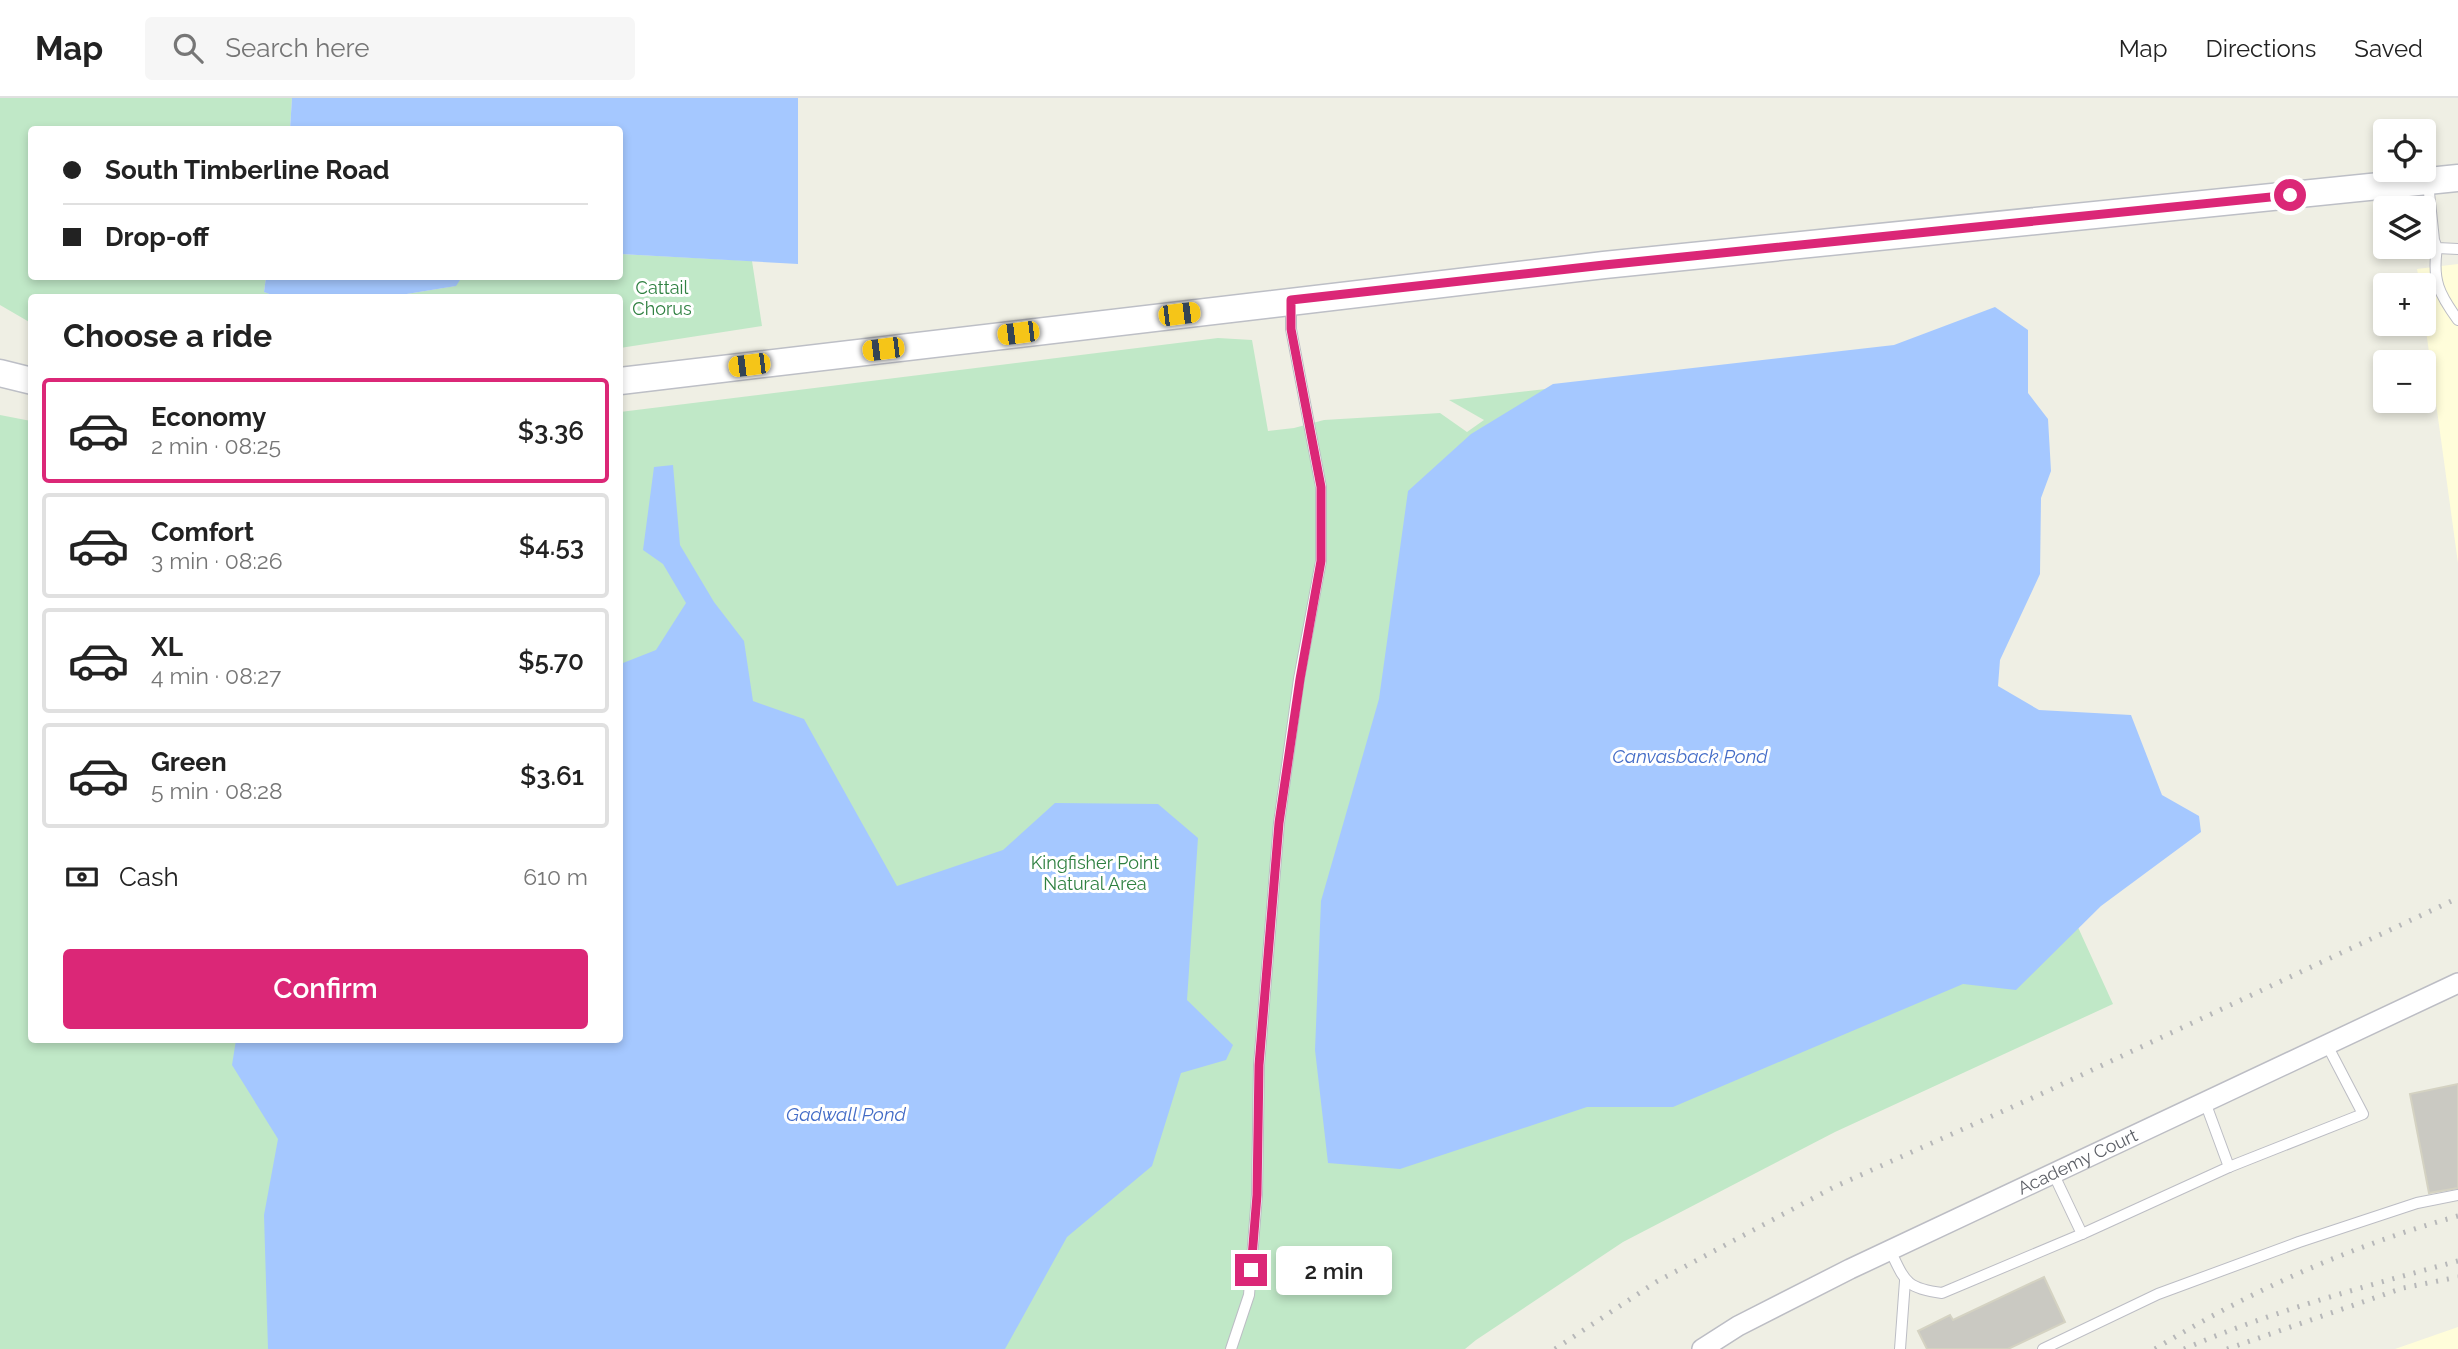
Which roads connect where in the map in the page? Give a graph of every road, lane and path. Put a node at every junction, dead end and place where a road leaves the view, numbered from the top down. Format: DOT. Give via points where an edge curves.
graph roads {
  1 [pos="2458,178"];
  2 [pos="2436,180"];
  3 [pos="2418,182"];
  4 [pos="2428,182"];
  5 [pos="2437,248"];
  6 [pos="2458,249"];
  7 [pos="1291,300"];
  8 [pos="2458,320"];
  9 [pos="0,373"];
  10 [pos="28,380"];
  11 [pos="623,381"];
  12 [pos="2458,983"];
  13 [pos="2327,1045"];
  14 [pos="2205,1102"];
  15 [pos="2229,1167"];
  16 [pos="2053,1173"];
  17 [pos="2458,1195"];
  18 [pos="2082,1234"];
  19 [pos="1890,1250"];
  20 [pos="1905,1281"];
  21 [pos="1231,1349"];
  22 [pos="1702,1349"];
  23 [pos="1900,1349"];
  24 [pos="2043,1349"];
  1 -- 2 [label="main road"];
  3 -- 7 [label="main road"];
  4 -- 5 [label="lane"];
  5 -- 6 [label="lane"];
  5 -- 8 [label="lane" via="2434,267 2441,297"];
  7 -- 11 [label="main road"];
  7 -- 21 [label="lane" via="1291,329 1321,487 1321,561 1279,823 1259,1065 1257,1195 1249,1295"];
  9 -- 10 [label="main road"];
  12 -- 13 [label="street, Academy Court"];
  13 -- 14 [label="street, Academy Court"];
  13 -- 15 [label="lane" via="2363,1114"];
  14 -- 15 [label="lane"];
  14 -- 16 [label="street, Academy Court"];
  15 -- 18 [label="lane"];
  16 -- 18 [label="lane"];
  16 -- 19 [label="street, Academy Court"];
  17 -- 24 [label="lane" via="2417,1203 2158,1294"];
  18 -- 20 [label="lane" via="1942,1293"];
  19 -- 20 [label="lane"];
  19 -- 22 [label="street, Academy Court" via="1738,1326"];
  20 -- 23 [label="lane"];
}
